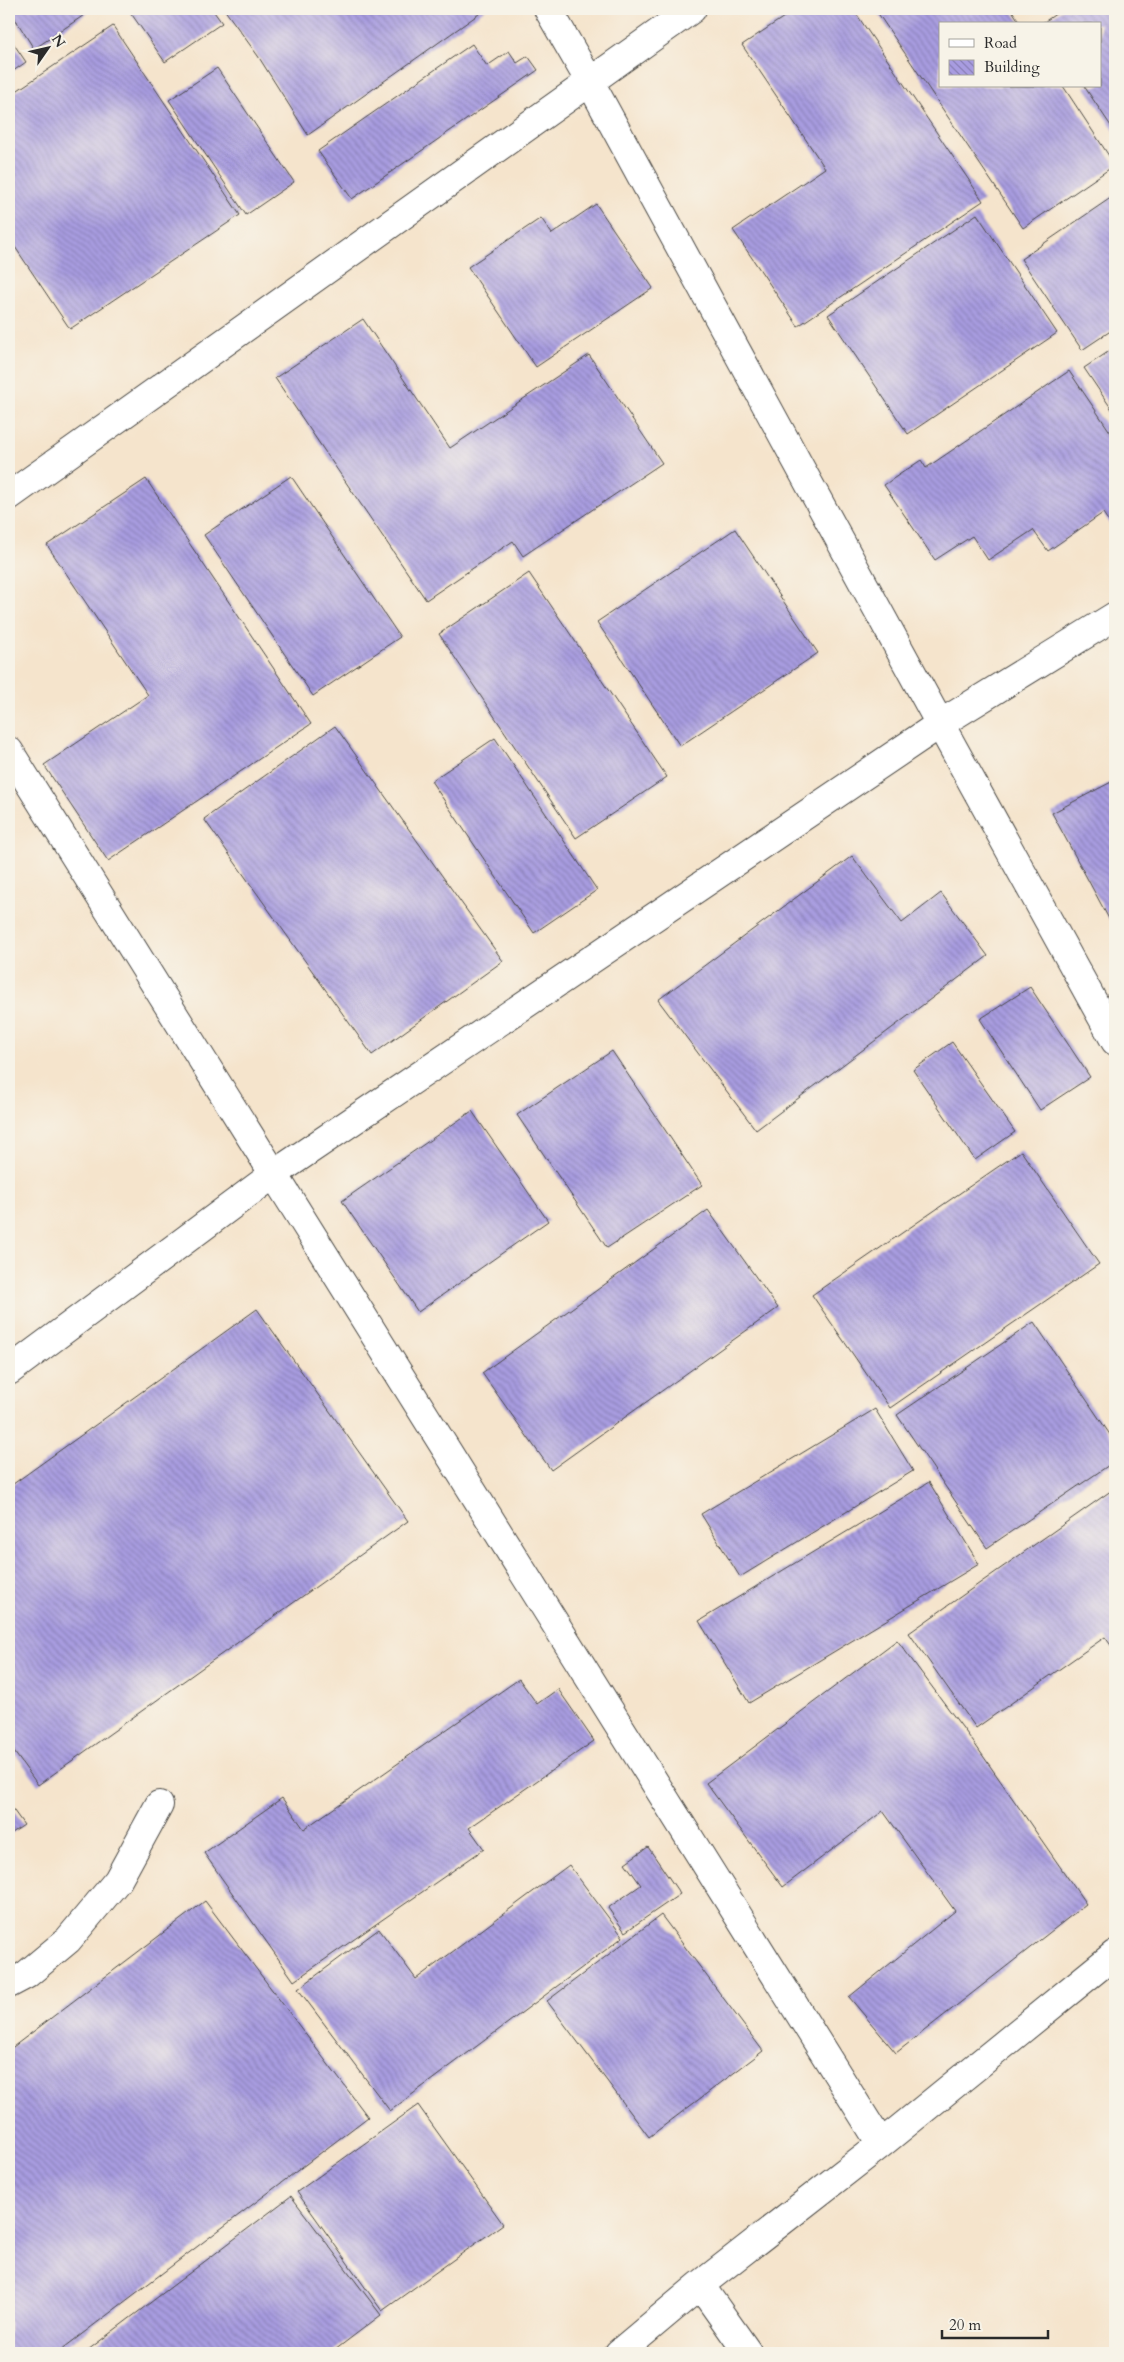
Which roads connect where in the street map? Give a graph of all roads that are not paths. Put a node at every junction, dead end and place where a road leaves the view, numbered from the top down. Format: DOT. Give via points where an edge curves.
graph roads {
  1 [pos="548,9"];
  2 [pos="692,9"];
  3 [pos="590,82"];
  4 [pos="9,496"];
  5 [pos="1115,616"];
  6 [pos="940,724"];
  7 [pos="9,751"];
  8 [pos="1115,1041"];
  9 [pos="274,1174"];
  10 [pos="9,1371"];
  11 [pos="159,1805"];
  12 [pos="1115,1954"];
  13 [pos="9,1984"];
  14 [pos="881,2144"];
  15 [pos="700,2285"];
  16 [pos="619,2353"];
  17 [pos="748,2353"];
  1 -- 3 [label="street"];
  2 -- 3 [label="street"];
  3 -- 4 [label="street"];
  3 -- 6 [label="street"];
  5 -- 6 [label="street"];
  6 -- 8 [label="street"];
  6 -- 9 [label="street"];
  7 -- 9 [label="street"];
  9 -- 10 [label="street"];
  9 -- 14 [label="street"];
  11 -- 13 [label="street" via="112,1888 68,1940 26,1975"];
  12 -- 14 [label="street"];
  14 -- 15 [label="street"];
  15 -- 16 [label="street"];
  15 -- 17 [label="street"];
}
